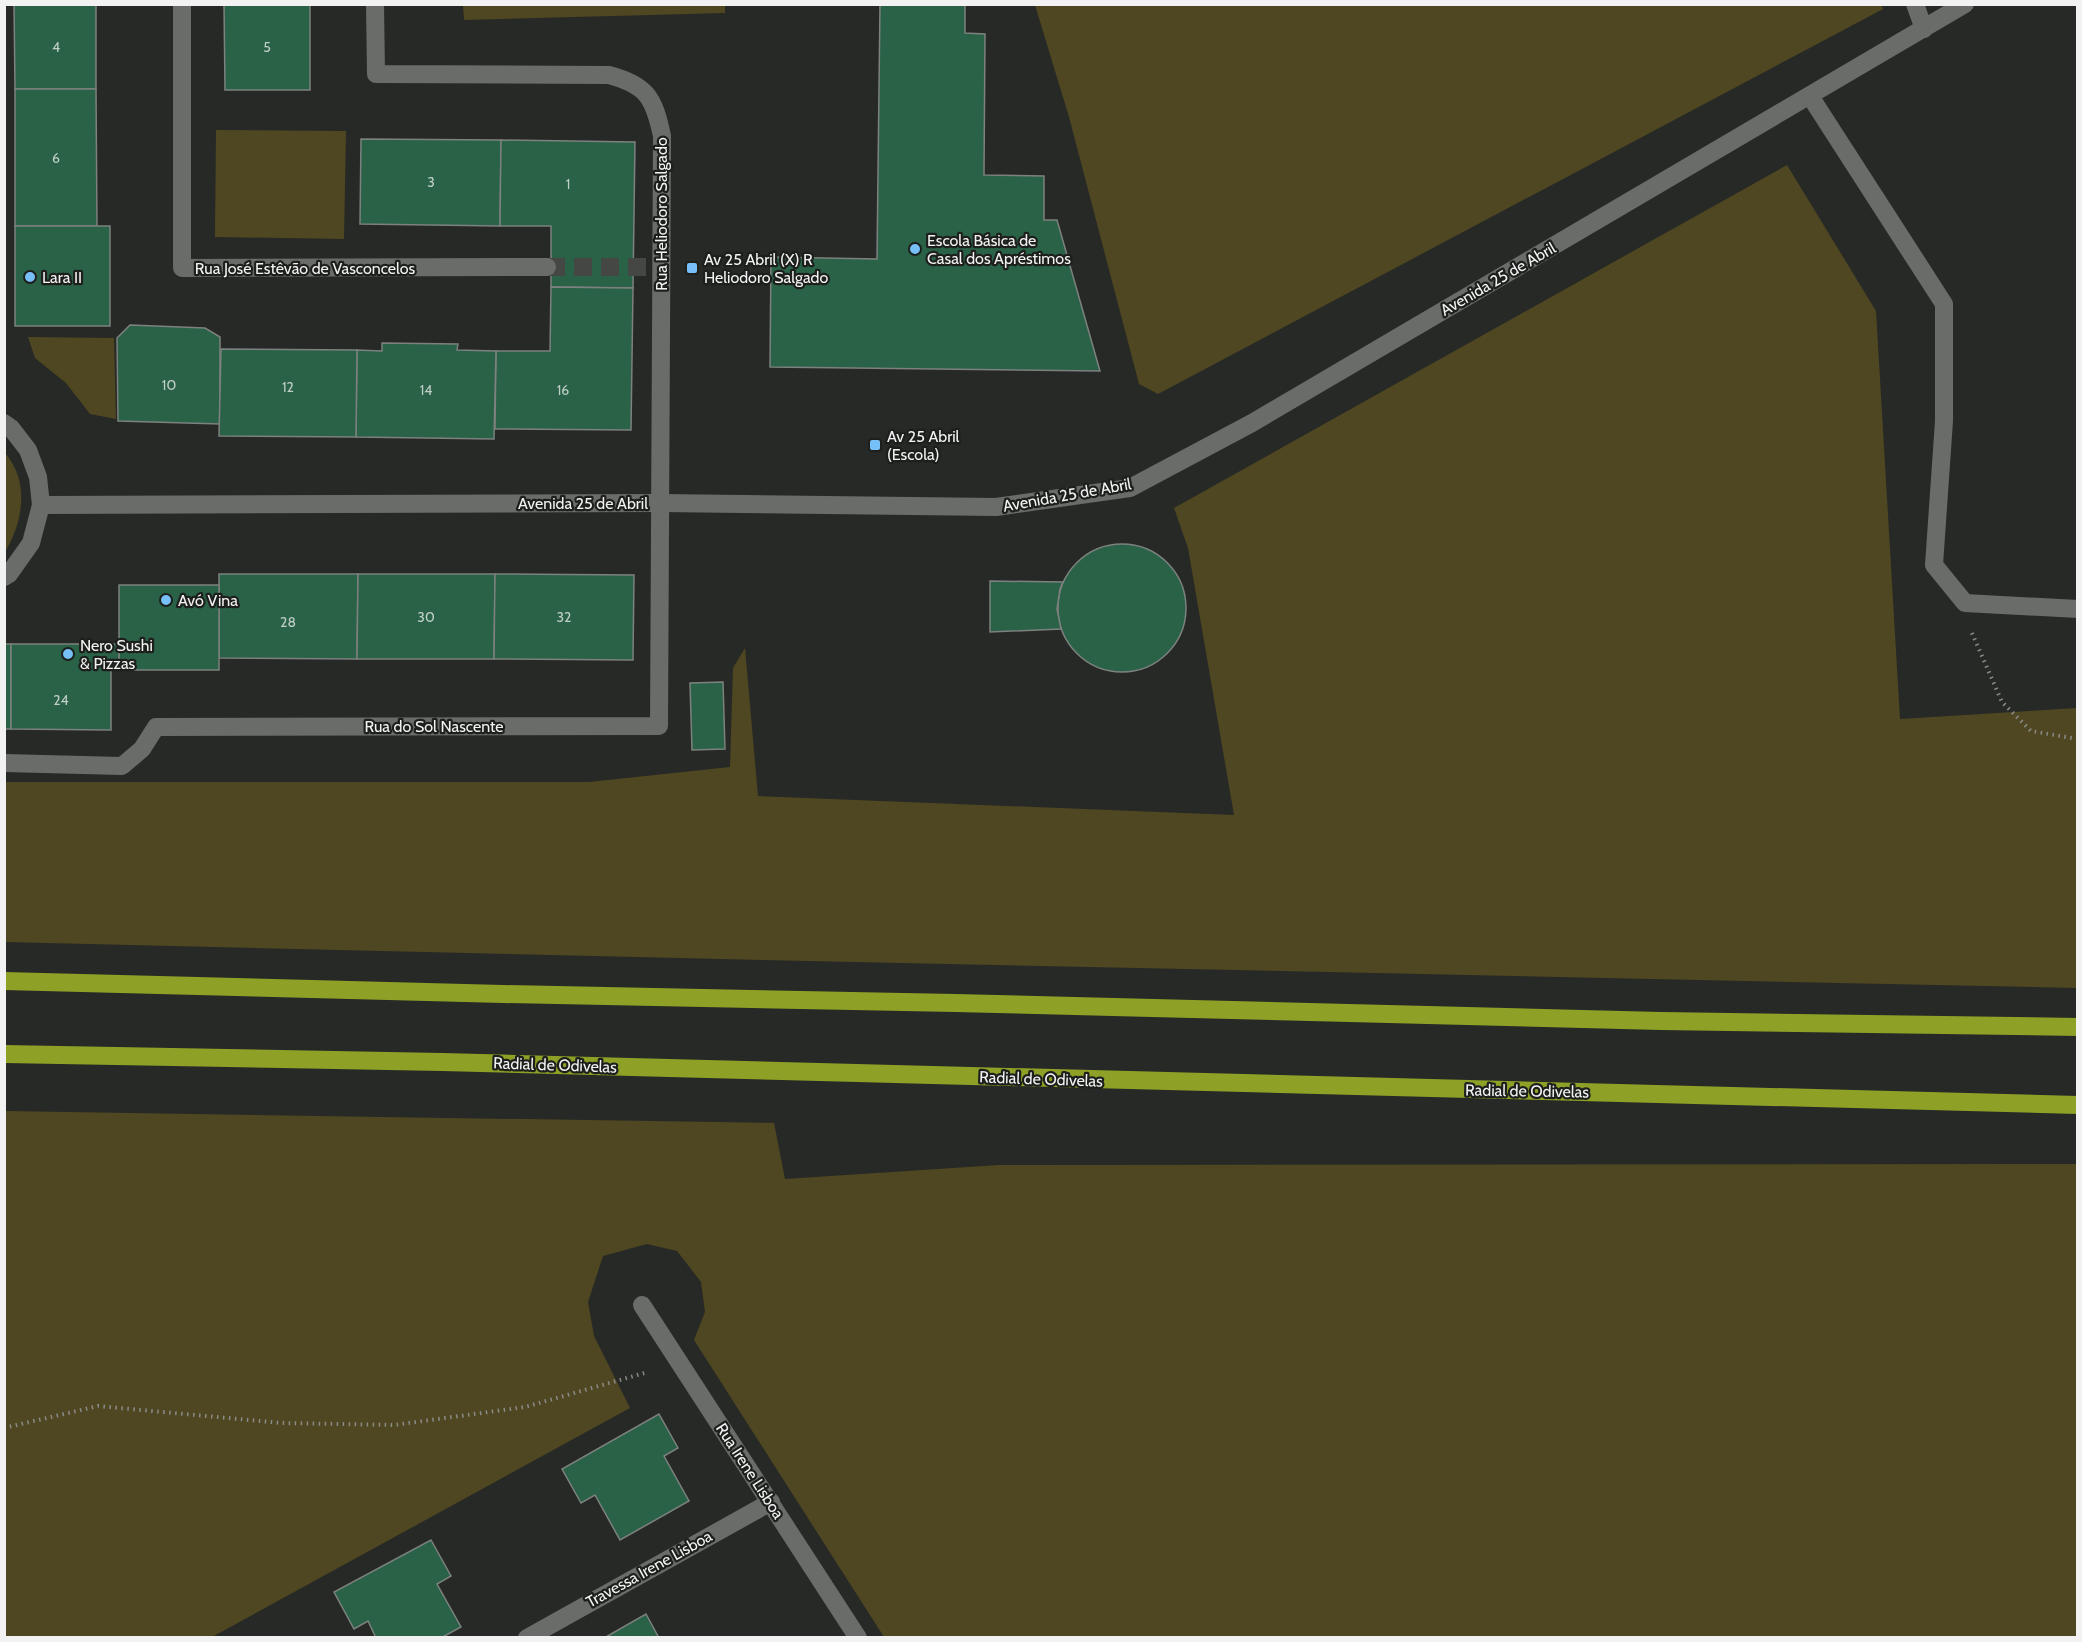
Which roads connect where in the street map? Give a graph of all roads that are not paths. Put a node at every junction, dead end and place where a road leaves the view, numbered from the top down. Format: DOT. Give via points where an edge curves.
graph roads {
  1 [pos="182,4"];
  2 [pos="375,4"];
  3 [pos="1915,4"];
  4 [pos="1965,4"];
  5 [pos="1924,29"];
  6 [pos="1810,96"];
  7 [pos="547,267"];
  8 [pos="4,423"];
  9 [pos="660,503"];
  10 [pos="41,505"];
  11 [pos="4,577"];
  12 [pos="2078,609"];
  13 [pos="4,764"];
  14 [pos="4,981"];
  15 [pos="2078,1027"];
  16 [pos="4,1054"];
  17 [pos="2078,1105"];
  18 [pos="642,1305"];
  19 [pos="771,1502"];
  20 [pos="527,1638"];
  21 [pos="858,1638"];
  1 -- 7 [label="street, Rua José Estêvão de Vasconcelos" via="182,268"];
  2 -- 9 [label="street, Rua Heliodoro Salgado" via="376,74 609,75 629,81 646,93 657,112 663,136"];
  3 -- 5 [label="street"];
  4 -- 5 [label="street, Avenida 25 de Abril"];
  5 -- 6 [label="street, Avenida 25 de Abril"];
  6 -- 9 [label="street, Avenida 25 de Abril" via="1252,423 1130,488 996,507"];
  6 -- 12 [label="street" via="1944,304 1944,421 1934,565 1965,603"];
  8 -- 10 [label="street" via="28,450 38,477"];
  9 -- 10 [label="street, Avenida 25 de Abril"];
  9 -- 13 [label="street, Rua do Sol Nascente" via="659,726 156,726 142,749 122,766"];
  10 -- 11 [label="street" via="31,543"];
  14 -- 15 [label="highway" via="1661,1021"];
  16 -- 17 [label="highway, Radial de Odivelas"];
  18 -- 19 [label="street, Rua Irene Lisboa"];
  19 -- 20 [label="street, Travessa Irene Lisboa"];
  19 -- 21 [label="street, Rua Irene Lisboa"];
}
